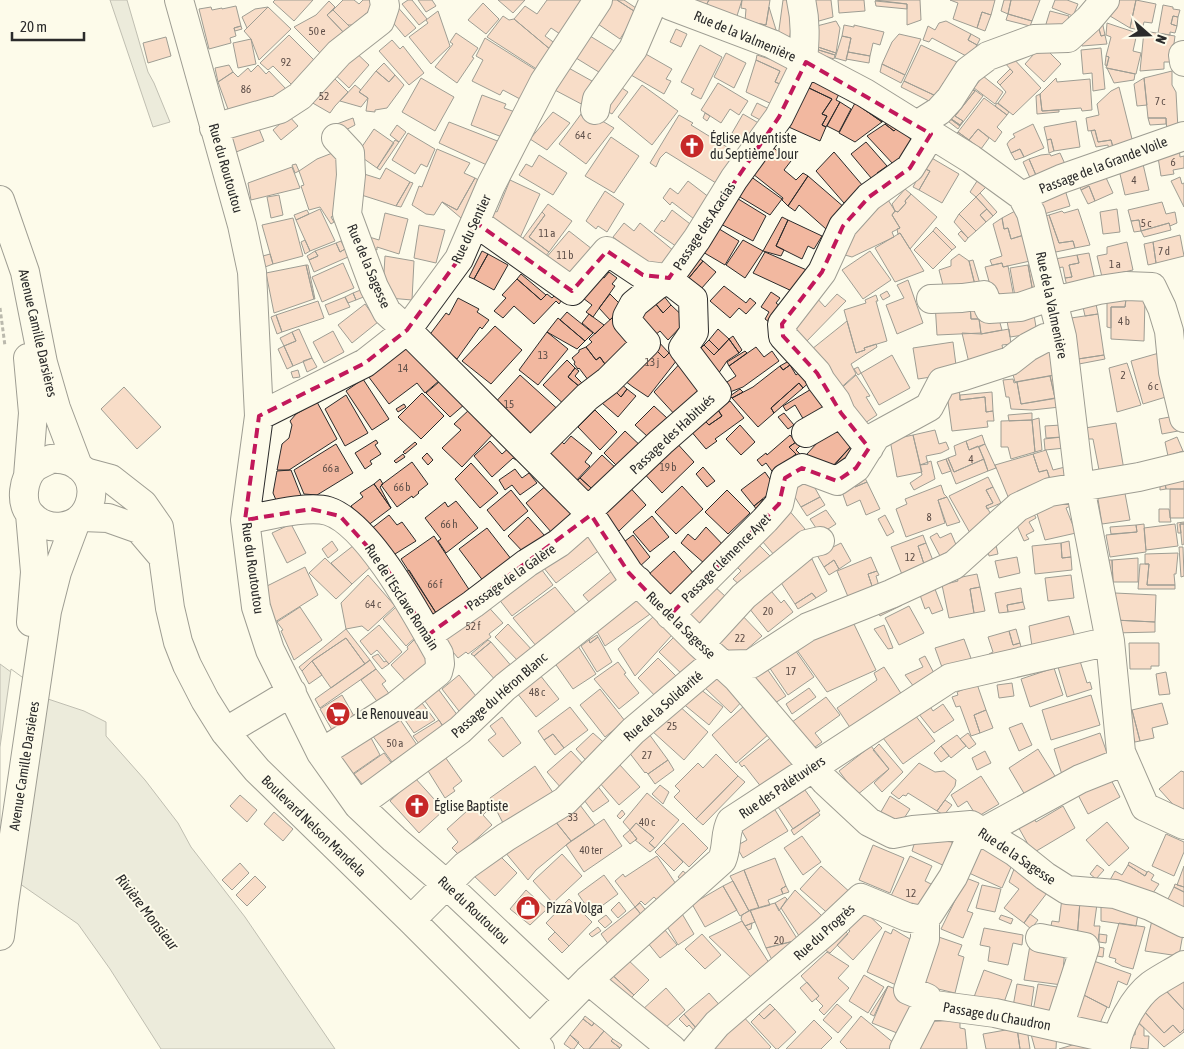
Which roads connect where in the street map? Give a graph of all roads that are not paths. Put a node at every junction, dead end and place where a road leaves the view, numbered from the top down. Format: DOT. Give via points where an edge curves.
graph roads {
  1 [pos="179,0"];
  2 [pos="384,0"];
  3 [pos="598,0"];
  4 [pos="654,0"];
  5 [pos="661,0"];
  6 [pos="801,0"];
  7 [pos="1105,0"];
  8 [pos="804,61"];
  9 [pos="595,110"];
  10 [pos="214,128"];
  11 [pos="924,130"];
  12 [pos="1184,136"];
  13 [pos="336,138"];
  14 [pos="1022,196"];
  15 [pos="0,200"];
  16 [pos="475,222"];
  17 [pos="0,241"];
  18 [pos="668,279"];
  19 [pos="931,299"];
  20 [pos="1053,299"];
  21 [pos="407,330"];
  22 [pos="1176,332"];
  23 [pos="1062,337"];
  24 [pos="1179,380"];
  25 [pos="841,413"];
  26 [pos="259,416"];
  27 [pos="1184,418"];
  28 [pos="806,433"];
  29 [pos="869,448"];
  30 [pos="531,453"];
  31 [pos="1184,466"];
  32 [pos="82,469"];
  33 [pos="28,476"];
  34 [pos="1080,487"];
  35 [pos="589,513"];
  36 [pos="30,514"];
  37 [pos="79,520"];
  38 [pos="245,520"];
  39 [pos="820,541"];
  40 [pos="163,557"];
  41 [pos="638,581"];
  42 [pos="40,607"];
  43 [pos="670,615"];
  44 [pos="428,635"];
  45 [pos="1110,641"];
  46 [pos="700,644"];
  47 [pos="34,652"];
  48 [pos="723,665"];
  49 [pos="292,692"];
  50 [pos="225,732"];
  51 [pos="321,753"];
  52 [pos="1125,761"];
  53 [pos="814,766"];
  54 [pos="358,805"];
  55 [pos="1184,826"];
  56 [pos="981,832"];
  57 [pos="0,846"];
  58 [pos="446,884"];
  59 [pos="925,918"];
  60 [pos="412,920"];
  61 [pos="1184,923"];
  62 [pos="0,936"];
  63 [pos="1040,938"];
  64 [pos="1184,965"];
  65 [pos="578,989"];
  66 [pos="930,1005"];
  67 [pos="1059,1027"];
  68 [pos="535,1044"];
  69 [pos="1116,1045"];
  70 [pos="672,1049"];
  71 [pos="696,1049"];
  72 [pos="904,1049"];
  1 -- 10 [label="street, Rue du Routoutou"];
  2 -- 10 [label="street" via="380,21 339,53 300,96 280,109"];
  3 -- 16 [label="street, Rue du Sentier" via="544,82"];
  4 -- 9 [label="street" via="633,49 596,99"];
  5 -- 8 [label="street, Rue de la Valmenière" via="772,44"];
  6 -- 8 [label="street" via="805,24"];
  7 -- 11 [label="street" via="1068,38 1034,39 988,56 968,71"];
  8 -- 11 [label="street, Rue de la Valmenière" via="865,93"];
  8 -- 18 [label="street, Passage des Acacias" via="779,118"];
  10 -- 26 [label="street, Rue du Routoutou" via="252,272"];
  11 -- 14 [label="street, Rue de la Valmenière" via="971,158"];
  11 -- 25 [label="street" via="910,168 869,197 842,226 822,272 782,324 783,336 818,373"];
  12 -- 14 [label="street, Passage de la Grande Voile" via="1061,178"];
  13 -- 21 [label="street, Rue de la Sagesse" via="350,153 347,214 386,312"];
  14 -- 20 [label="street, Rue de la Valmenière" via="1031,213"];
  15 -- 32 [label="street, Avenue Camille Darsières" via="25,272 53,399"];
  16 -- 18 [label="street" via="572,291 607,251 643,276"];
  16 -- 21 [label="street, Rue du Sentier" via="458,259"];
  17 -- 33 [label="street, Avenue Camille Darsières" via="29,361 33,412"];
  18 -- 30 [label="street, Passage des Acacias" via="634,304 627,317 627,322 646,343"];
  18 -- 35 [label="street, Passage des Habitués" via="693,299 694,332 683,348 718,393 661,442"];
  19 -- 20 [label="street" via="984,295 989,309 1020,307"];
  20 -- 22 [label="street" via="1126,286 1152,287"];
  20 -- 23 [label="street, Rue de la Valmenière"];
  21 -- 26 [label="street, Rue du Sentier" via="365,363"];
  21 -- 30 [label="street, Rue de la Sagesse"];
  22 -- 24 [label="street"];
  23 -- 29 [label="street, Passage Clémence Ayet" via="1046,338 1010,361 942,382 929,407 876,436"];
  23 -- 34 [label="street, Rue de la Valmenière"];
  24 -- 27 [label="street"];
  25 -- 28 [label="street"];
  25 -- 29 [label="street"];
  26 -- 38 [label="street, Rue du Routoutou"];
  29 -- 43 [label="street, Passage Clémence Ayet" via="856,468 837,481 802,468 785,478 779,504"];
  30 -- 35 [label="street, Rue de la Sagesse"];
  31 -- 34 [label="street, Rue de la Solidarité"];
  32 -- 33 [label="street" via="70,461 51,459 34,468"];
  32 -- 37 [label="street" via="92,490 88,509"];
  32 -- 40 [label="street, Boulevard Nelson Mandela" via="111,479 144,504 159,527"];
  33 -- 36 [label="street" via="24,497"];
  34 -- 45 [label="street, Rue de la Valmenière"];
  34 -- 48 [label="street, Rue de la Solidarité" via="1050,492 1018,507 954,565 808,627 751,664"];
  35 -- 41 [label="street, Rue de la Sagesse" via="629,573"];
  35 -- 44 [label="street, Passage de la Galère" via="559,544 527,563"];
  36 -- 37 [label="street" via="51,526 62,527"];
  36 -- 42 [label="street"];
  37 -- 40 [label="street" via="108,518 139,529"];
  37 -- 42 [label="street"];
  38 -- 44 [label="street, Rue de l'Esclave Romain" via="311,509 340,516 362,536 385,566"];
  38 -- 49 [label="street, Rue du Routoutou" via="256,606 270,650"];
  39 -- 46 [label="street" via="807,544 744,596"];
  40 -- 50 [label="street, Boulevard Nelson Mandela" via="178,642 205,700"];
  41 -- 43 [label="street, Rue de la Sagesse"];
  41 -- 54 [label="street, Passage du Héron Blanc" via="505,687 460,730"];
  42 -- 47 [label="street"];
  43 -- 46 [label="street, Rue de la Sagesse"];
  44 -- 51 [label="street, Rue de l'Esclave Romain" via="439,654 438,672 397,705"];
  45 -- 52 [label="street, Rue de la Valmenière" via="1121,752"];
  45 -- 53 [label="street, Rue des Palétuviers" via="950,678"];
  46 -- 48 [label="street, Rue de la Sagesse"];
  47 -- 57 [label="street, Avenue Camille Darsières"];
  47 -- 62 [label="street, Avenue Camille Darsières"];
  48 -- 53 [label="street, Rue de la Sagesse"];
  48 -- 58 [label="street, Rue de la Solidarité" via="711,665 633,731 565,801 506,837"];
  49 -- 50 [label="street"];
  49 -- 51 [label="street, Rue du Routoutou"];
  50 -- 60 [label="street, Boulevard Nelson Mandela" via="257,770"];
  51 -- 54 [label="street, Rue du Routoutou"];
  52 -- 55 [label="street, Rue de la Valmenière" via="1144,807"];
  52 -- 56 [label="street" via="1080,779"];
  53 -- 56 [label="street, Rue de la Sagesse" via="825,781 869,822 893,834 971,825"];
  53 -- 65 [label="street, Rue des Palétuviers" via="731,821 722,860"];
  54 -- 58 [label="street, Rue du Routoutou"];
  56 -- 59 [label="street" via="970,839 953,877"];
  56 -- 61 [label="street, Rue de la Sagesse" via="1067,890 1116,894"];
  58 -- 60 [label="street, Rue de la Solidarité"];
  58 -- 65 [label="street, Rue du Routoutou"];
  59 -- 66 [label="street" via="925,940 908,990 927,998"];
  59 -- 71 [label="street, Rue du Progrès" via="908,917 861,898 717,1024"];
  60 -- 68 [label="street, Boulevard Nelson Mandela"];
  63 -- 67 [label="street" via="1085,947"];
  64 -- 69 [label="street" via="1149,986 1127,1014"];
  65 -- 68 [label="street, Rue des Palétuviers"];
  65 -- 70 [label="street, Rue du Routoutou"];
  66 -- 67 [label="street, Passage du Chaudron" via="994,1013"];
  66 -- 72 [label="street, Passage du Chaudron" via="927,1004"];
  67 -- 69 [label="street, Passage du Chaudron"];
}
